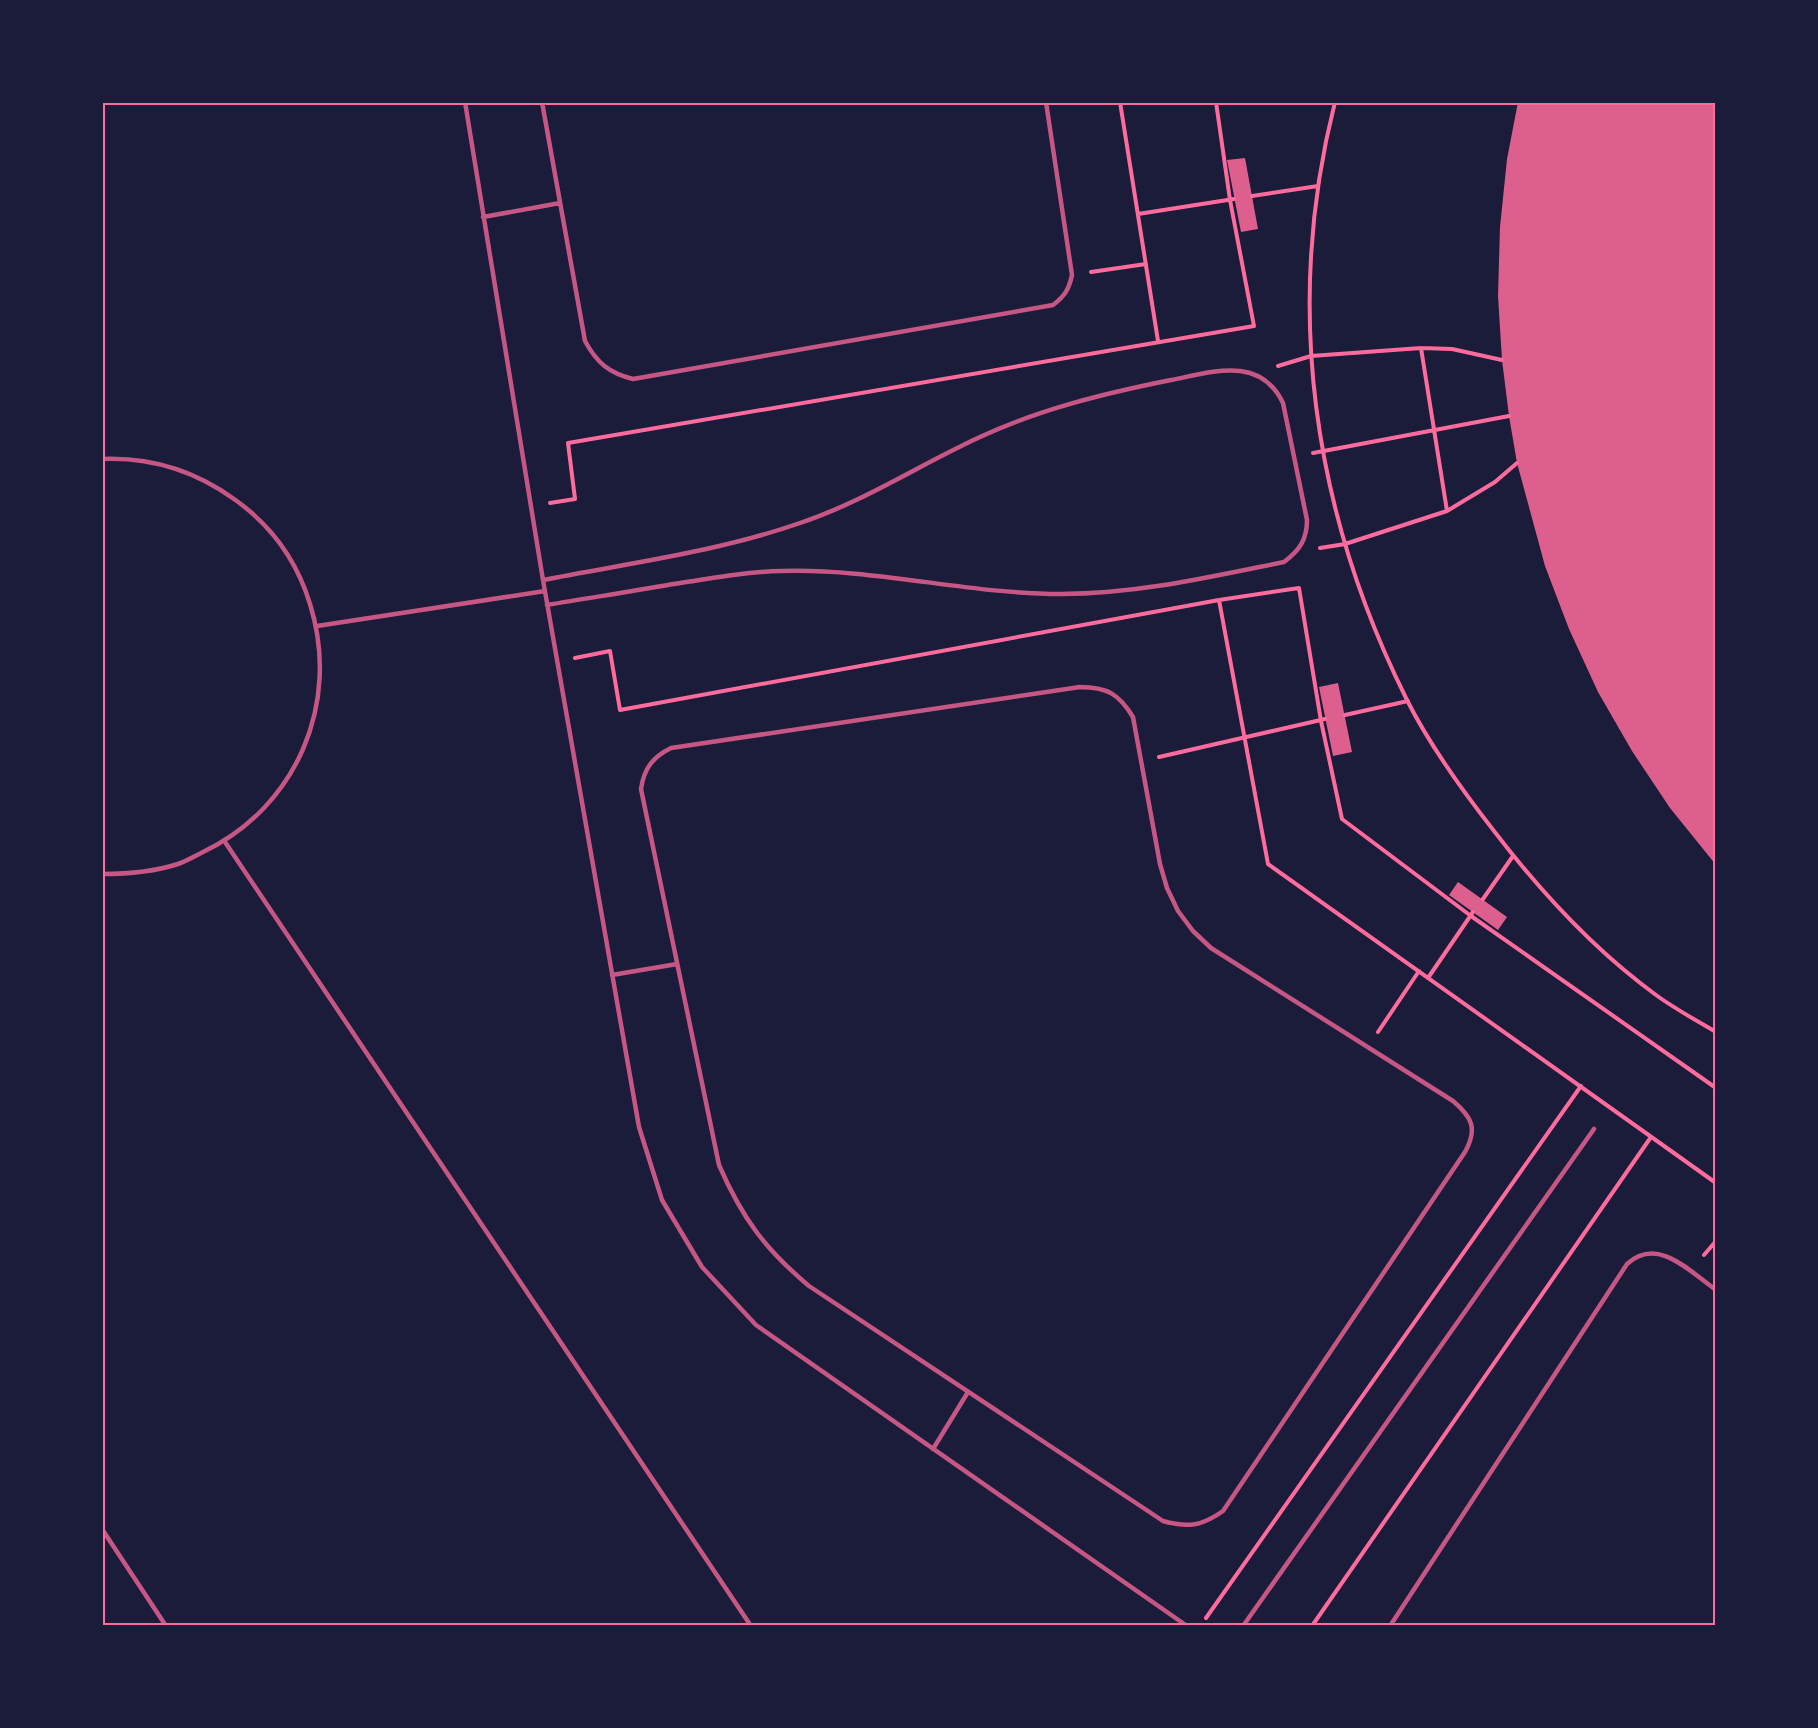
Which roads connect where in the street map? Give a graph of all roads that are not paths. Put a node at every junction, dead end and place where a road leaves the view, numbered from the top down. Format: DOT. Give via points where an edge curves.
graph roads {
  1 [pos="465,102"];
  2 [pos="542,102"];
  3 [pos="1046,102"];
  4 [pos="560,203"];
  5 [pos="483,216"];
  6 [pos="102,459"];
  7 [pos="543,580"];
  8 [pos="545,591"];
  9 [pos="548,605"];
  10 [pos="317,626"];
  11 [pos="225,842"];
  12 [pos="102,874"];
  13 [pos="677,964"];
  14 [pos="612,975"];
  15 [pos="1594,1129"];
  16 [pos="1716,1290"];
  17 [pos="968,1392"];
  18 [pos="933,1449"];
  19 [pos="102,1529"];
  20 [pos="166,1626"];
  21 [pos="752,1626"];
  22 [pos="1187,1626"];
  23 [pos="1243,1626"];
  24 [pos="1390,1626"];
  1 -- 5 [label="lane"];
  2 -- 4 [label="lane"];
  3 -- 4 [label="lane" via="1072,275 1070,287 1053,305 633,380 604,367 585,341"];
  4 -- 5 [label="lane"];
  5 -- 7 [label="lane"];
  6 -- 10 [label="lane" via="126,458 171,466 213,484 250,510 281,544 303,583"];
  7 -- 8 [label="lane"];
  7 -- 9 [label="lane" via="722,547 803,522 880,489 982,436 1037,415 1088,399 1231,370 1255,374 1276,389 1283,403 1307,520 1304,541 1284,562 1175,585 1060,594 872,574 780,571 729,575"];
  8 -- 9 [label="lane"];
  8 -- 10 [label="lane"];
  9 -- 14 [label="lane"];
  10 -- 11 [label="lane" via="321,667 317,709 304,748 284,784 258,816"];
  11 -- 12 [label="lane" via="180,864 130,874"];
  11 -- 21 [label="lane"];
  13 -- 14 [label="lane"];
  13 -- 17 [label="lane" via="719,1165 746,1220 779,1259 809,1286"];
  13 -- 17 [label="lane" via="641,789 643,777 658,755 671,748 1097,687 1125,703 1133,717 1160,864 1178,911 1193,931 1211,948 1368,1047 1469,1117 1471,1141 1223,1511 1210,1520 1195,1525 1163,1521"];
  14 -- 18 [label="lane" via="639,1127 662,1200 702,1267 756,1324"];
  15 -- 23 [label="lane"];
  16 -- 24 [label="lane" via="1661,1253 1643,1254 1627,1264"];
  17 -- 18 [label="lane"];
  18 -- 22 [label="lane"];
  19 -- 20 [label="lane"];
}
